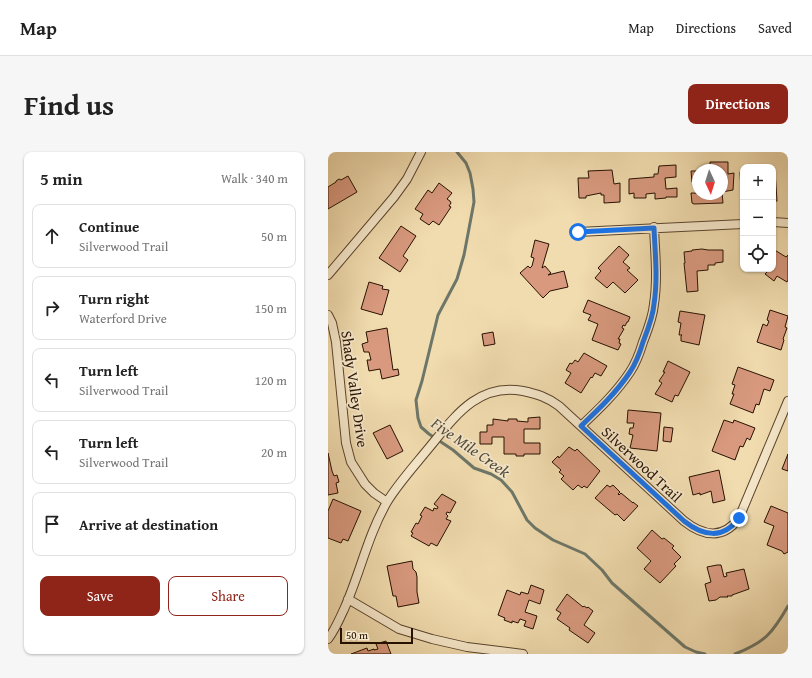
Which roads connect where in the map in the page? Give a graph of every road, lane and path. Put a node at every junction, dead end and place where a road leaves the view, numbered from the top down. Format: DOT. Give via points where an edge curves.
graph roads {
  1 [pos="421,152"];
  2 [pos="776,222"];
  3 [pos="740,224"];
  4 [pos="788,224"];
  5 [pos="654,228"];
  6 [pos="578,232"];
  7 [pos="328,275"];
  8 [pos="328,315"];
  9 [pos="788,401"];
  10 [pos="581,426"];
  11 [pos="387,502"];
  12 [pos="348,599"];
  13 [pos="328,639"];
  14 [pos="523,654"];
  1 -- 7 [label="street" via="407,179"];
  2 -- 4 [label="street"];
  3 -- 5 [label="street"];
  5 -- 6 [label="street"];
  5 -- 10 [label="street" via="654,304 639,353 631,371 616,390"];
  8 -- 11 [label="street, Shady Valley Drive" via="336,342 346,443 351,462 365,484"];
  9 -- 10 [label="street, Silverwood Trail" via="739,518 734,524 717,533 692,528"];
  10 -- 11 [label="street, Silverwood Trail" via="544,396 519,390 489,393 460,410"];
  11 -- 12 [label="street, Silverwood Trail"];
  12 -- 13 [label="street, Silverwood Trail"];
  12 -- 14 [label="street" via="399,629 467,647"];
}
